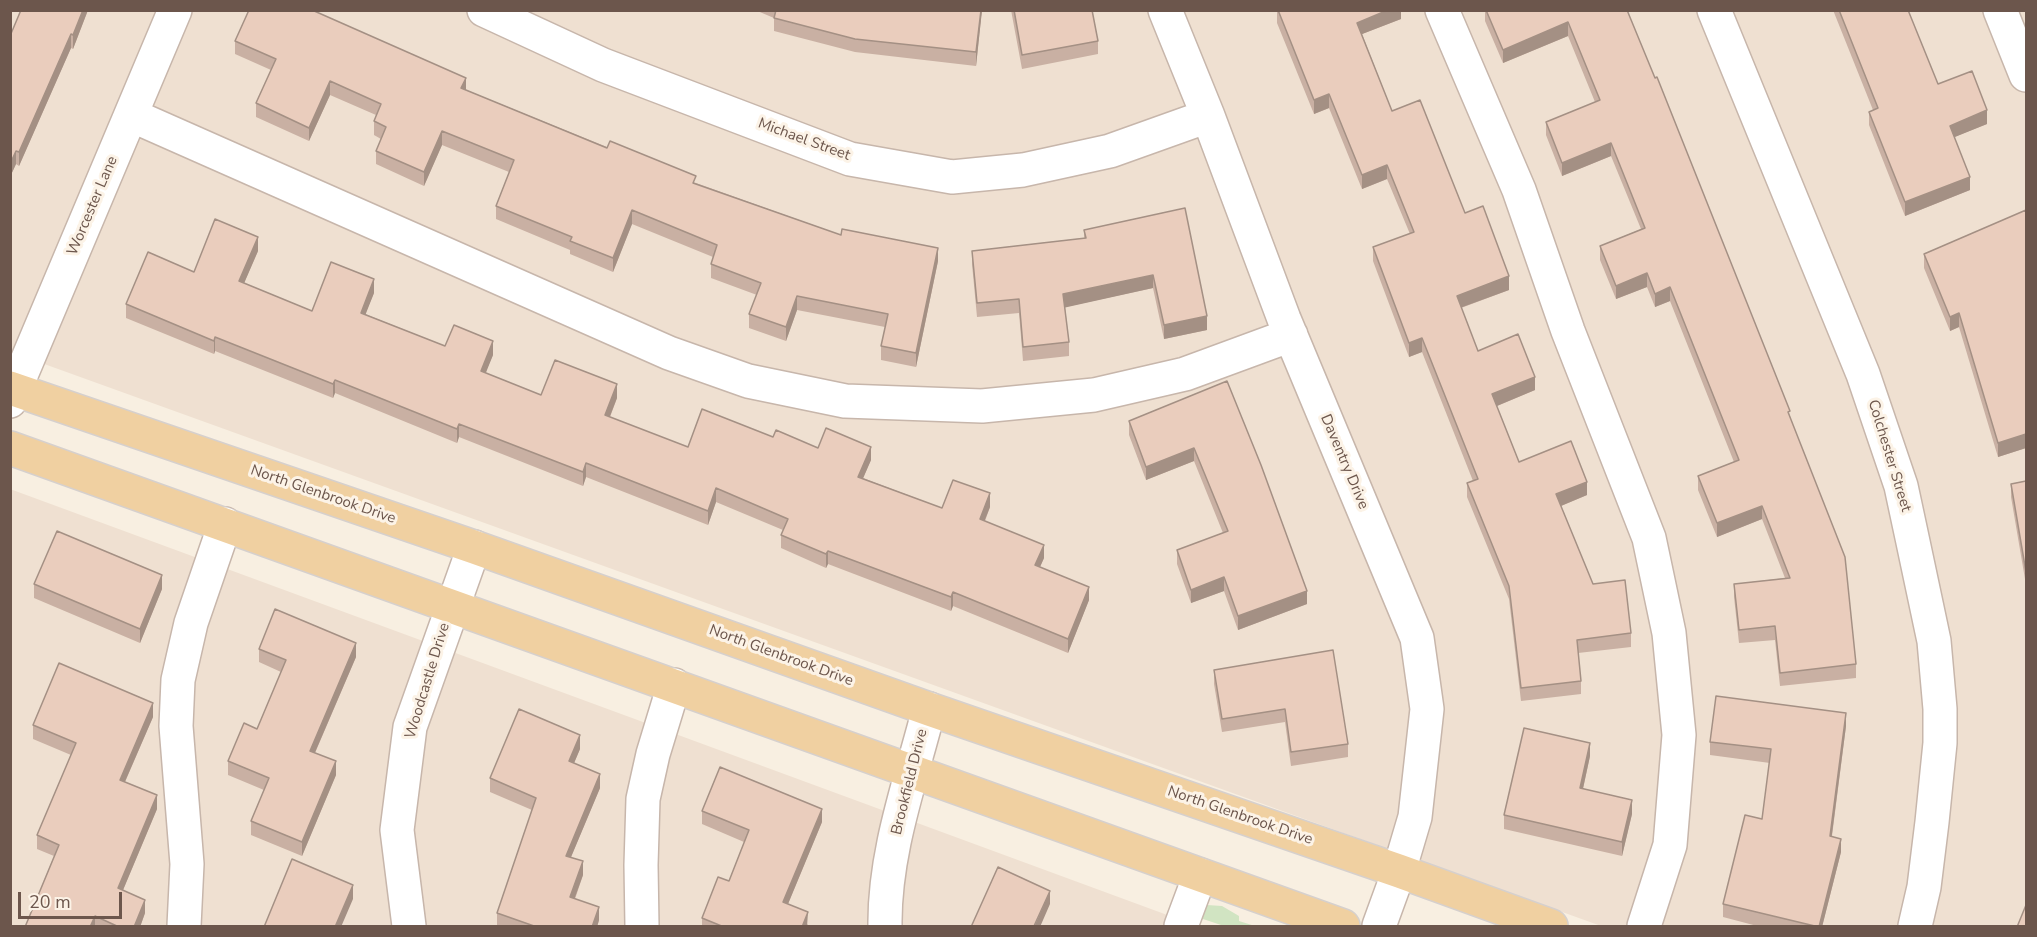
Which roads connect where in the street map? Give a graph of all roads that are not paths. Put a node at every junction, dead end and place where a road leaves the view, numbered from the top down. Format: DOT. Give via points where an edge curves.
graph roads {
  1 [pos="175,10"];
  2 [pos="484,10"];
  3 [pos="1165,10"];
  4 [pos="1442,10"];
  5 [pos="1714,10"];
  6 [pos="2000,10"];
  7 [pos="2026,75"];
  8 [pos="131,115"];
  9 [pos="1208,116"];
  10 [pos="1291,335"];
  11 [pos="12,393"];
  12 [pos="10,448"];
  13 [pos="225,524"];
  14 [pos="474,547"];
  15 [pos="452,606"];
  16 [pos="674,685"];
  17 [pos="929,709"];
  18 [pos="913,771"];
  19 [pos="1399,871"];
  20 [pos="1200,875"];
  21 [pos="184,927"];
  22 [pos="409,927"];
  23 [pos="642,927"];
  24 [pos="885,927"];
  25 [pos="1181,927"];
  26 [pos="1342,927"];
  27 [pos="1379,927"];
  28 [pos="1551,927"];
  29 [pos="1644,927"];
  30 [pos="1915,927"];
  1 -- 8 [label="street, Worcester Lane"];
  2 -- 9 [label="street, Michael Street" via="603,65 850,159 952,177 1023,170 1110,151"];
  3 -- 9 [label="street, Daventry Drive"];
  4 -- 29 [label="street" via="1519,190 1568,332 1649,538 1669,633 1679,735 1670,845"];
  5 -- 30 [label="street, Colchester Street" via="1863,374 1911,531 1934,641 1940,709 1932,822"];
  6 -- 7 [label="street"];
  8 -- 10 [label="street" via="669,353 748,381 845,401 982,406 1094,395 1185,375"];
  8 -- 11 [label="street, Worcester Lane"];
  9 -- 10 [label="street, Daventry Drive"];
  10 -- 19 [label="street, Daventry Drive" via="1417,638 1427,709 1415,817"];
  11 -- 14 [label="main road, North Glenbrook Drive"];
  12 -- 13 [label="main road"];
  13 -- 15 [label="main road"];
  13 -- 21 [label="street" via="191,623 178,680 176,726 187,864"];
  14 -- 15 [label="street, Woodcastle Drive"];
  14 -- 17 [label="main road, North Glenbrook Drive"];
  15 -- 16 [label="main road"];
  15 -- 22 [label="street, Woodcastle Drive" via="411,727 397,830"];
  16 -- 18 [label="main road"];
  16 -- 23 [label="street" via="643,800"];
  17 -- 18 [label="street, Brookfield Drive"];
  17 -- 19 [label="main road, North Glenbrook Drive"];
  18 -- 20 [label="main road"];
  18 -- 24 [label="street, Brookfield Drive" via="899,815"];
  19 -- 27 [label="street, Daventry Drive"];
  19 -- 28 [label="main road, North Glenbrook Drive"];
  20 -- 25 [label="street"];
  20 -- 26 [label="main road"];
}
